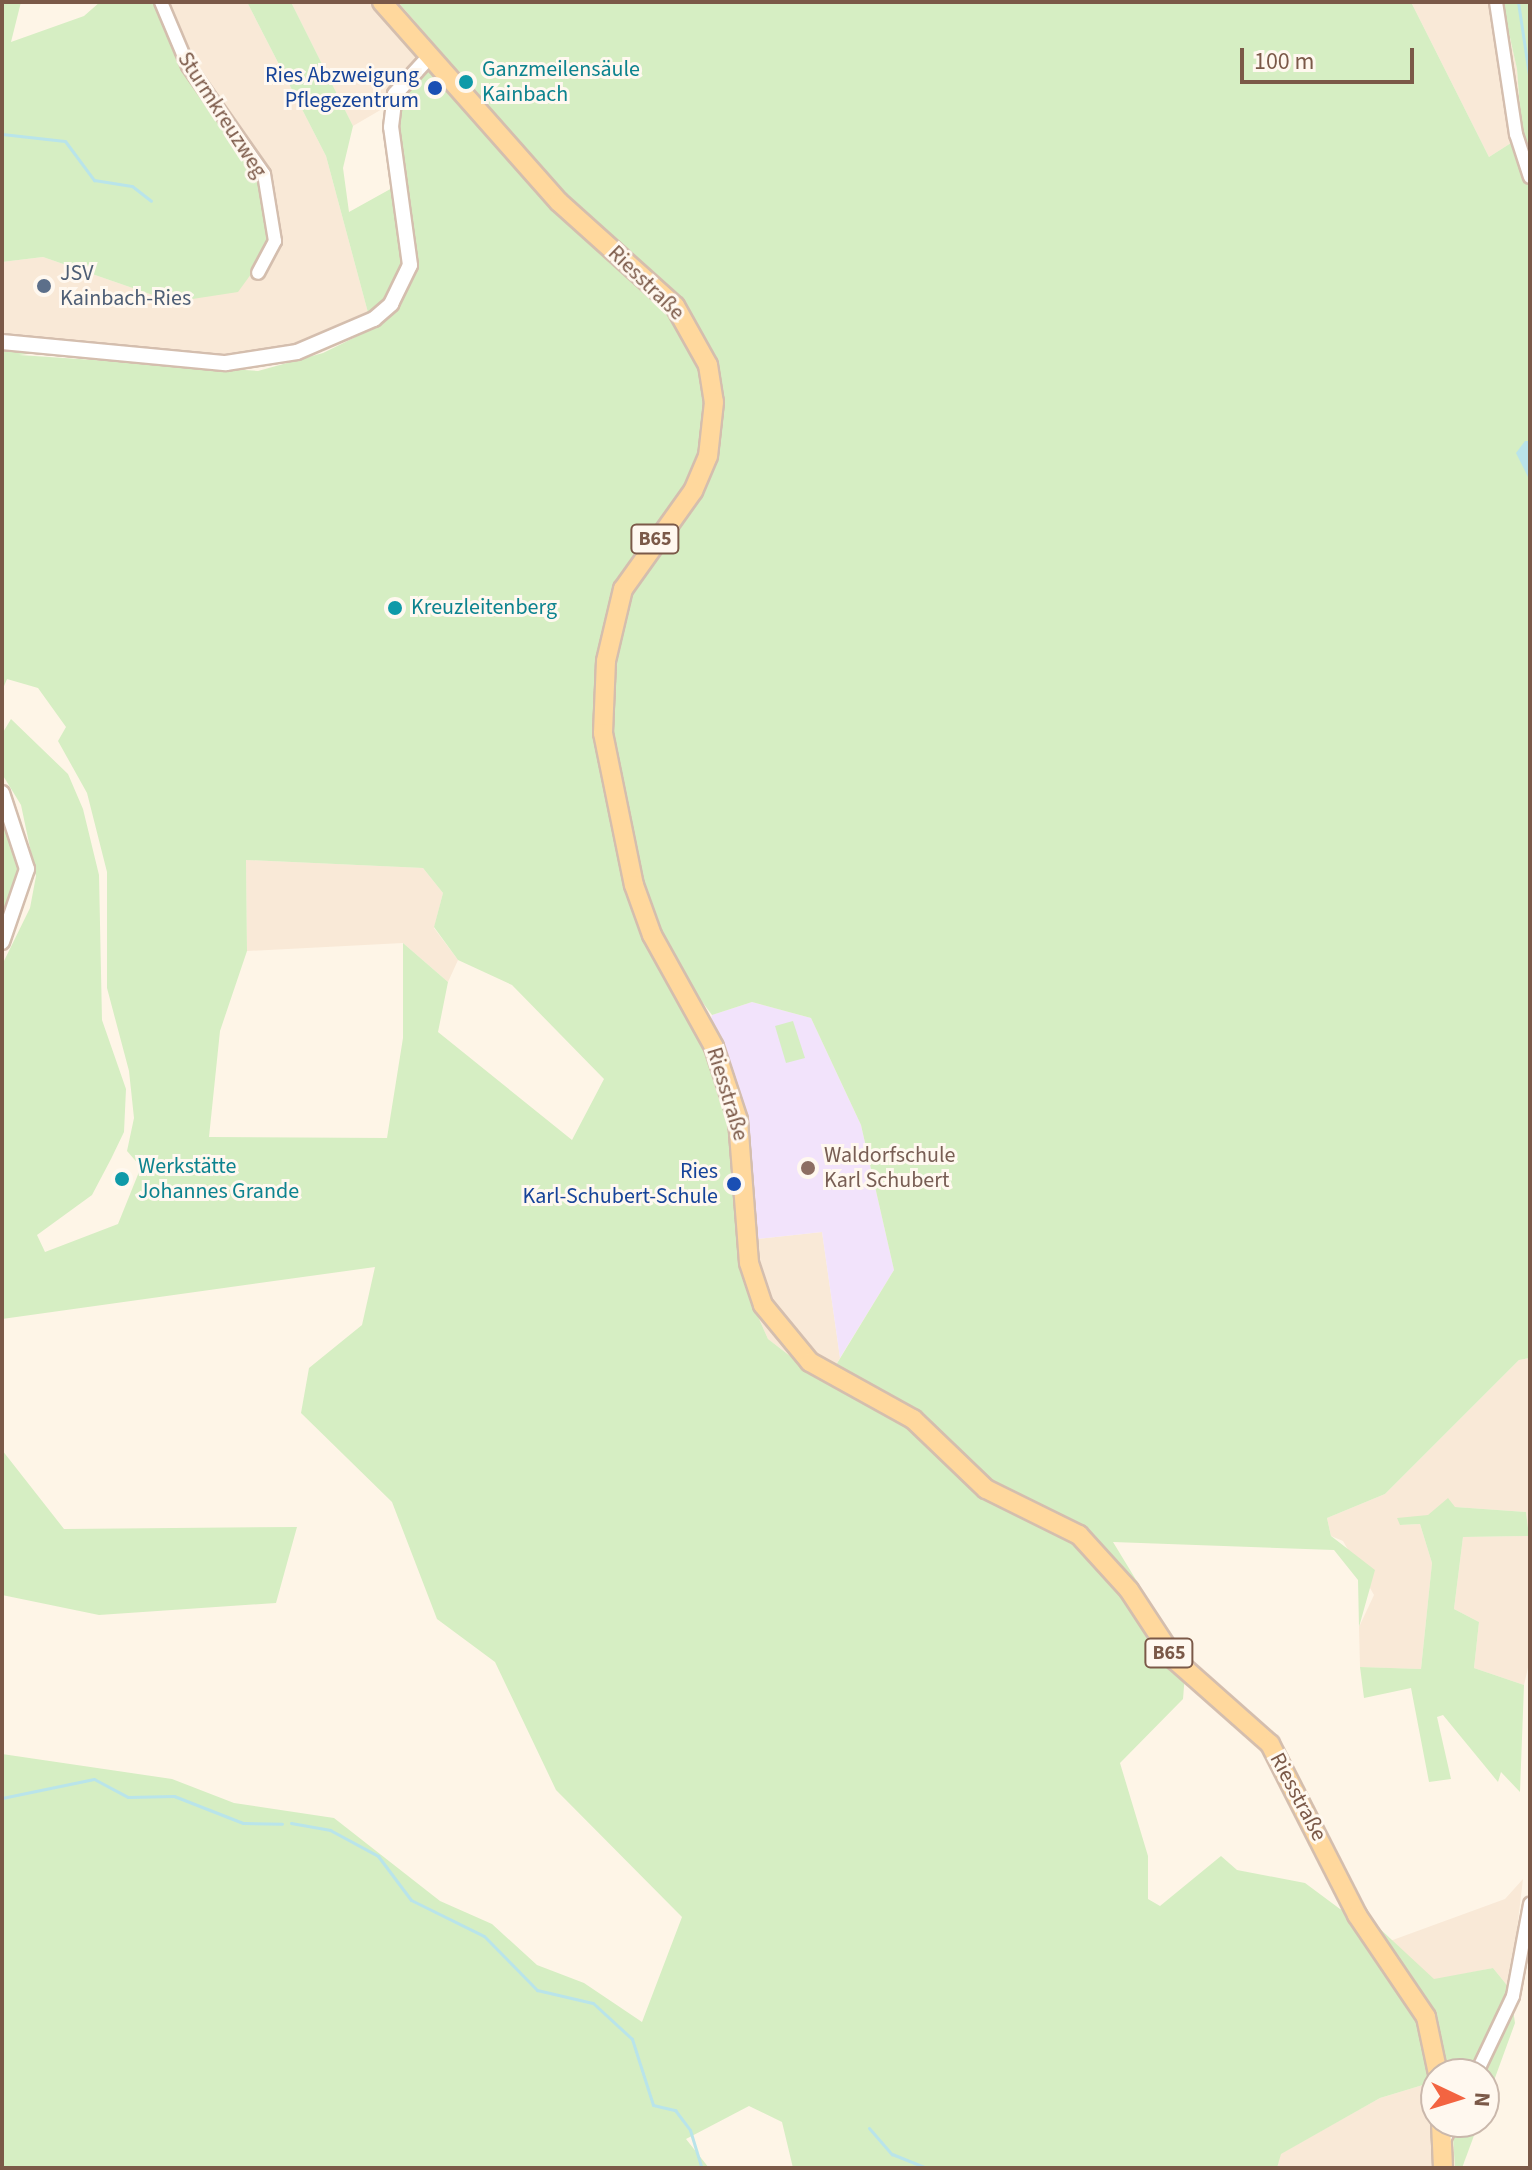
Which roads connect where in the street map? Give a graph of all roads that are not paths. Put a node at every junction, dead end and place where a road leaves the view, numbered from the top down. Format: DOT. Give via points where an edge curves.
graph roads {
  1 [pos="161,2"];
  2 [pos="382,2"];
  3 [pos="1496,2"];
  4 [pos="430,56"];
  5 [pos="1530,177"];
  6 [pos="258,273"];
  7 [pos="2,342"];
  8 [pos="2,793"];
  9 [pos="2,942"];
  10 [pos="1530,1904"];
  11 [pos="1435,2058"];
  12 [pos="1484,2058"];
  13 [pos="1442,2138"];
  14 [pos="1445,2138"];
  15 [pos="1442,2145"];
  16 [pos="1443,2168"];
  1 -- 6 [label="street, Sturmkreuzweg" via="182,55 270,191 275,241"];
  2 -- 4 [label="main road, Riesstraße / B65"];
  3 -- 5 [label="street"];
  4 -- 7 [label="street" via="395,94 391,127 410,265 391,304 374,319 297,352 226,363"];
  4 -- 11 [label="main road, Riesstraße / B65" via="559,202 675,306 708,365 714,402 708,456 693,491 623,589 606,661 603,733 634,885 652,935 708,1033 734,1106 749,1263 763,1305 810,1362 913,1419 986,1489 1079,1535 1129,1590 1175,1660 1270,1744 1357,1915 1426,2017"];
  8 -- 9 [label="street" via="27,869"];
  10 -- 12 [label="street" via="1513,1996"];
  13 -- 15 [label="main road"];
  14 -- 15 [label="street"];
  15 -- 16 [label="main road"];
}
